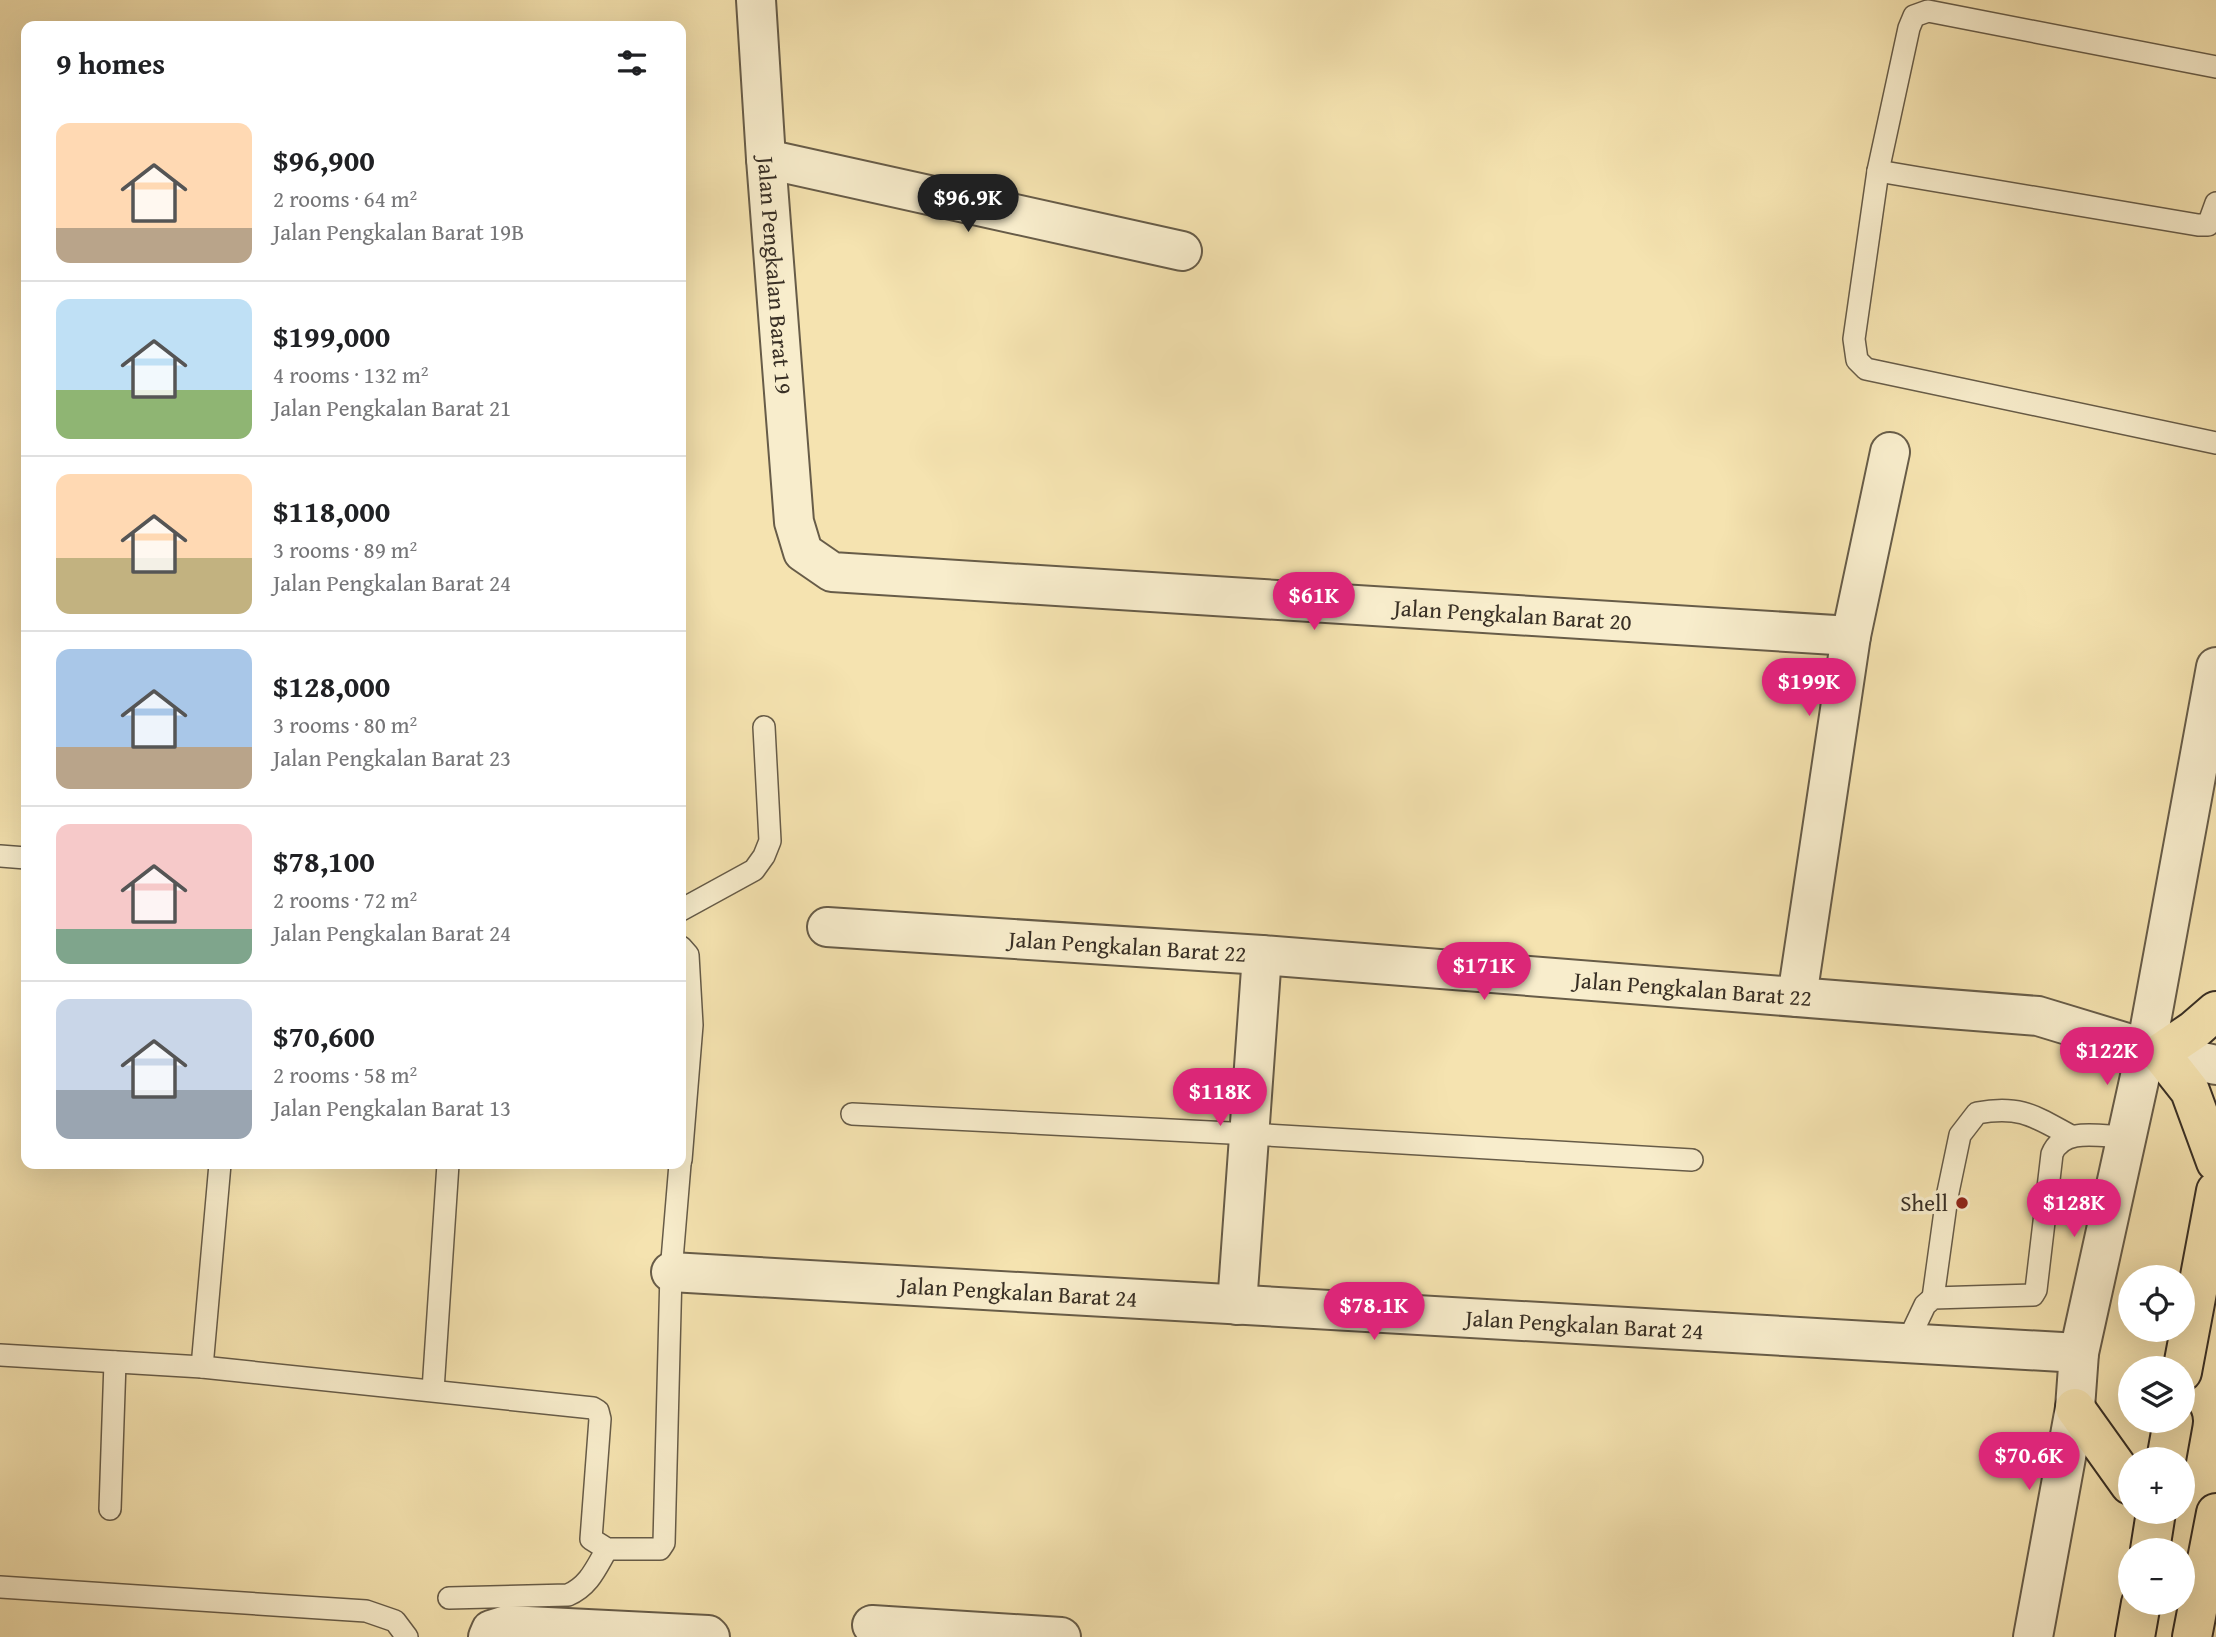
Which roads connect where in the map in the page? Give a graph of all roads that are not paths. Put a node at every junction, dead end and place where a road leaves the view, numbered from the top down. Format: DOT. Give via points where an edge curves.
graph roads {
  1 [pos="756,0"];
  2 [pos="2216,67"];
  3 [pos="766,159"];
  4 [pos="1878,171"];
  5 [pos="2216,203"];
  6 [pos="1182,251"];
  7 [pos="2216,443"];
  8 [pos="1890,452"];
  9 [pos="803,552"];
  10 [pos="1851,636"];
  11 [pos="2216,667"];
  12 [pos="764,727"];
  13 [pos="0,856"];
  14 [pos="21,858"];
  15 [pos="686,907"];
  16 [pos="827,927"];
  17 [pos="686,953"];
  18 [pos="1262,955"];
  19 [pos="1797,997"];
  20 [pos="2216,1011"];
  21 [pos="2153,1051"];
  22 [pos="2216,1065"];
  23 [pos="686,1100"];
  24 [pos="852,1114"];
  25 [pos="1250,1134"];
  26 [pos="2071,1136"];
  27 [pos="2126,1137"];
  28 [pos="1692,1160"];
  29 [pos="2216,1162"];
  30 [pos="220,1169"];
  31 [pos="448,1169"];
  32 [pos="680,1169"];
  33 [pos="2216,1191"];
  34 [pos="671,1272"];
  35 [pos="1933,1298"];
  36 [pos="1237,1305"];
  37 [pos="1908,1343"];
  38 [pos="2079,1353"];
  39 [pos="0,1354"];
  40 [pos="2185,1356"];
  41 [pos="116,1362"];
  42 [pos="202,1367"];
  43 [pos="433,1390"];
  44 [pos="2075,1408"];
  45 [pos="2118,1468"];
  46 [pos="110,1509"];
  47 [pos="2216,1513"];
  48 [pos="607,1549"];
  49 [pos="0,1587"];
  50 [pos="449,1598"];
  51 [pos="2139,1615"];
  52 [pos="872,1625"];
  53 [pos="407,1637"];
  54 [pos="488,1637"];
  55 [pos="710,1637"];
  56 [pos="1061,1637"];
  57 [pos="2033,1637"];
  58 [pos="2135,1637"];
  59 [pos="2192,1637"];
  1 -- 3 [label="street, Jalan Pengkalan Barat 19"];
  2 -- 4 [label="lane" via="1928,11 1914,16 1909,28"];
  3 -- 6 [label="street"];
  3 -- 9 [label="street, Jalan Pengkalan Barat 19" via="794,522"];
  4 -- 5 [label="lane" via="2198,225 2208,225"];
  4 -- 7 [label="lane" via="1854,339 1857,360 1866,369"];
  8 -- 10 [label="street"];
  9 -- 10 [label="street, Jalan Pengkalan Barat 20" via="832,572"];
  10 -- 19 [label="street"];
  11 -- 21 [label="street"];
  12 -- 15 [label="lane" via="770,841 764,856 754,870"];
  13 -- 14 [label="lane"];
  16 -- 18 [label="street, Jalan Pengkalan Barat 22"];
  17 -- 23 [label="lane" via="692,1026"];
  18 -- 19 [label="street, Jalan Pengkalan Barat 22"];
  18 -- 25 [label="street"];
  19 -- 21 [label="street, Jalan Pengkalan Barat 22" via="2038,1016"];
  20 -- 21 [label="main road" via="2194,1030"];
  21 -- 22 [label="street, Jalan Pengkalan Barat 22"];
  21 -- 27 [label="street"];
  21 -- 29 [label="main road" via="2190,1091"];
  24 -- 25 [label="lane"];
  25 -- 28 [label="lane"];
  25 -- 36 [label="street"];
  26 -- 27 [label="lane"];
  26 -- 35 [label="lane" via="2056,1145 2052,1154 2034,1295"];
  26 -- 35 [label="lane" via="2027,1112 2002,1108 1977,1112 1960,1135"];
  27 -- 38 [label="street"];
  30 -- 42 [label="lane"];
  31 -- 43 [label="lane"];
  32 -- 34 [label="lane"];
  33 -- 40 [label="main road"];
  34 -- 36 [label="street, Jalan Pengkalan Barat 24"];
  34 -- 48 [label="lane" via="664,1543 660,1549"];
  35 -- 37 [label="lane" via="1925,1305"];
  36 -- 37 [label="street, Jalan Pengkalan Barat 24"];
  37 -- 38 [label="street, Jalan Pengkalan Barat 24"];
  38 -- 44 [label="street"];
  39 -- 41 [label="lane"];
  41 -- 42 [label="lane"];
  41 -- 46 [label="lane"];
  42 -- 43 [label="lane"];
  43 -- 48 [label="lane" via="598,1411 591,1539"];
  44 -- 45 [label="main road"];
  44 -- 57 [label="street"];
  47 -- 59 [label="main road"];
  48 -- 50 [label="lane" via="588,1582 568,1595"];
  49 -- 53 [label="lane" via="366,1611 395,1621"];
  51 -- 58 [label="main road"];
  52 -- 56 [label="street"];
  54 -- 55 [label="street" via="491,1630 507,1625"];
}
